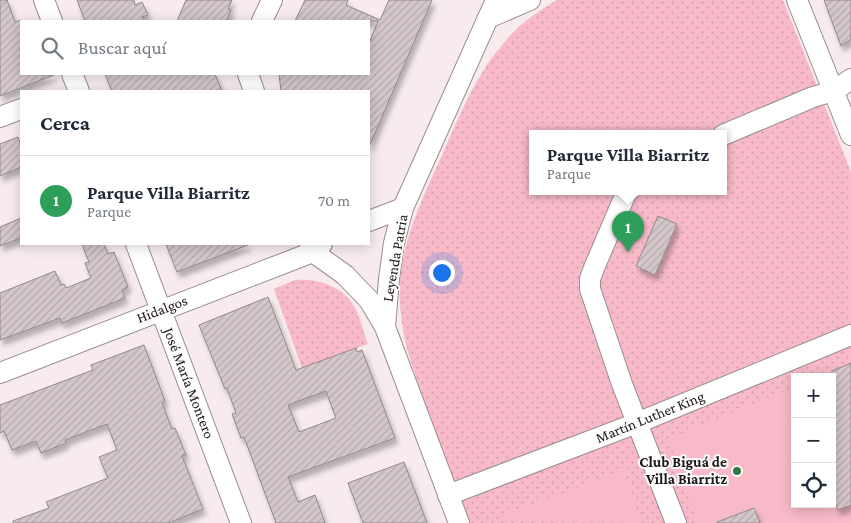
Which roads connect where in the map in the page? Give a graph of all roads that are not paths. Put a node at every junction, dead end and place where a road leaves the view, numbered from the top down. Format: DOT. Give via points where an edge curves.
graph roads {
  1 [pos="44,0"];
  2 [pos="272,0"];
  3 [pos="530,0"];
  4 [pos="797,0"];
  5 [pos="492,9"];
  6 [pos="52,20"];
  7 [pos="262,20"];
  8 [pos="248,75"];
  9 [pos="851,79"];
  10 [pos="254,90"];
  11 [pos="834,91"];
  12 [pos="20,109"];
  13 [pos="0,118"];
  14 [pos="727,133"];
  15 [pos="851,135"];
  16 [pos="625,195"];
  17 [pos="403,208"];
  18 [pos="370,221"];
  19 [pos="136,245"];
  20 [pos="315,247"];
  21 [pos="161,310"];
  22 [pos="385,327"];
  23 [pos="851,335"];
  24 [pos="0,373"];
  25 [pos="637,423"];
  26 [pos="448,495"];
  27 [pos="241,523"];
  28 [pos="459,523"];
  29 [pos="676,523"];
  1 -- 6 [label="street"];
  2 -- 7 [label="street"];
  3 -- 5 [label="street"];
  4 -- 11 [label="street"];
  5 -- 17 [label="street, Leyenda Patria"];
  8 -- 10 [label="street"];
  9 -- 11 [label="street"];
  11 -- 14 [label="street"];
  11 -- 15 [label="street"];
  12 -- 13 [label="street"];
  16 -- 25 [label="street" via="590,279 590,289"];
  17 -- 18 [label="street"];
  17 -- 22 [label="street, Leyenda Patria" via="394,243"];
  19 -- 21 [label="street, José María Montero"];
  20 -- 21 [label="street, Hidalgos"];
  20 -- 22 [label="street" via="369,300"];
  21 -- 24 [label="street, Hidalgos"];
  21 -- 27 [label="street, José María Montero"];
  22 -- 26 [label="street, Leyenda Patria"];
  23 -- 25 [label="street, Martín Luther King"];
  25 -- 26 [label="street, Martín Luther King"];
  25 -- 29 [label="street"];
  26 -- 28 [label="street, Leyenda Patria"];
}
